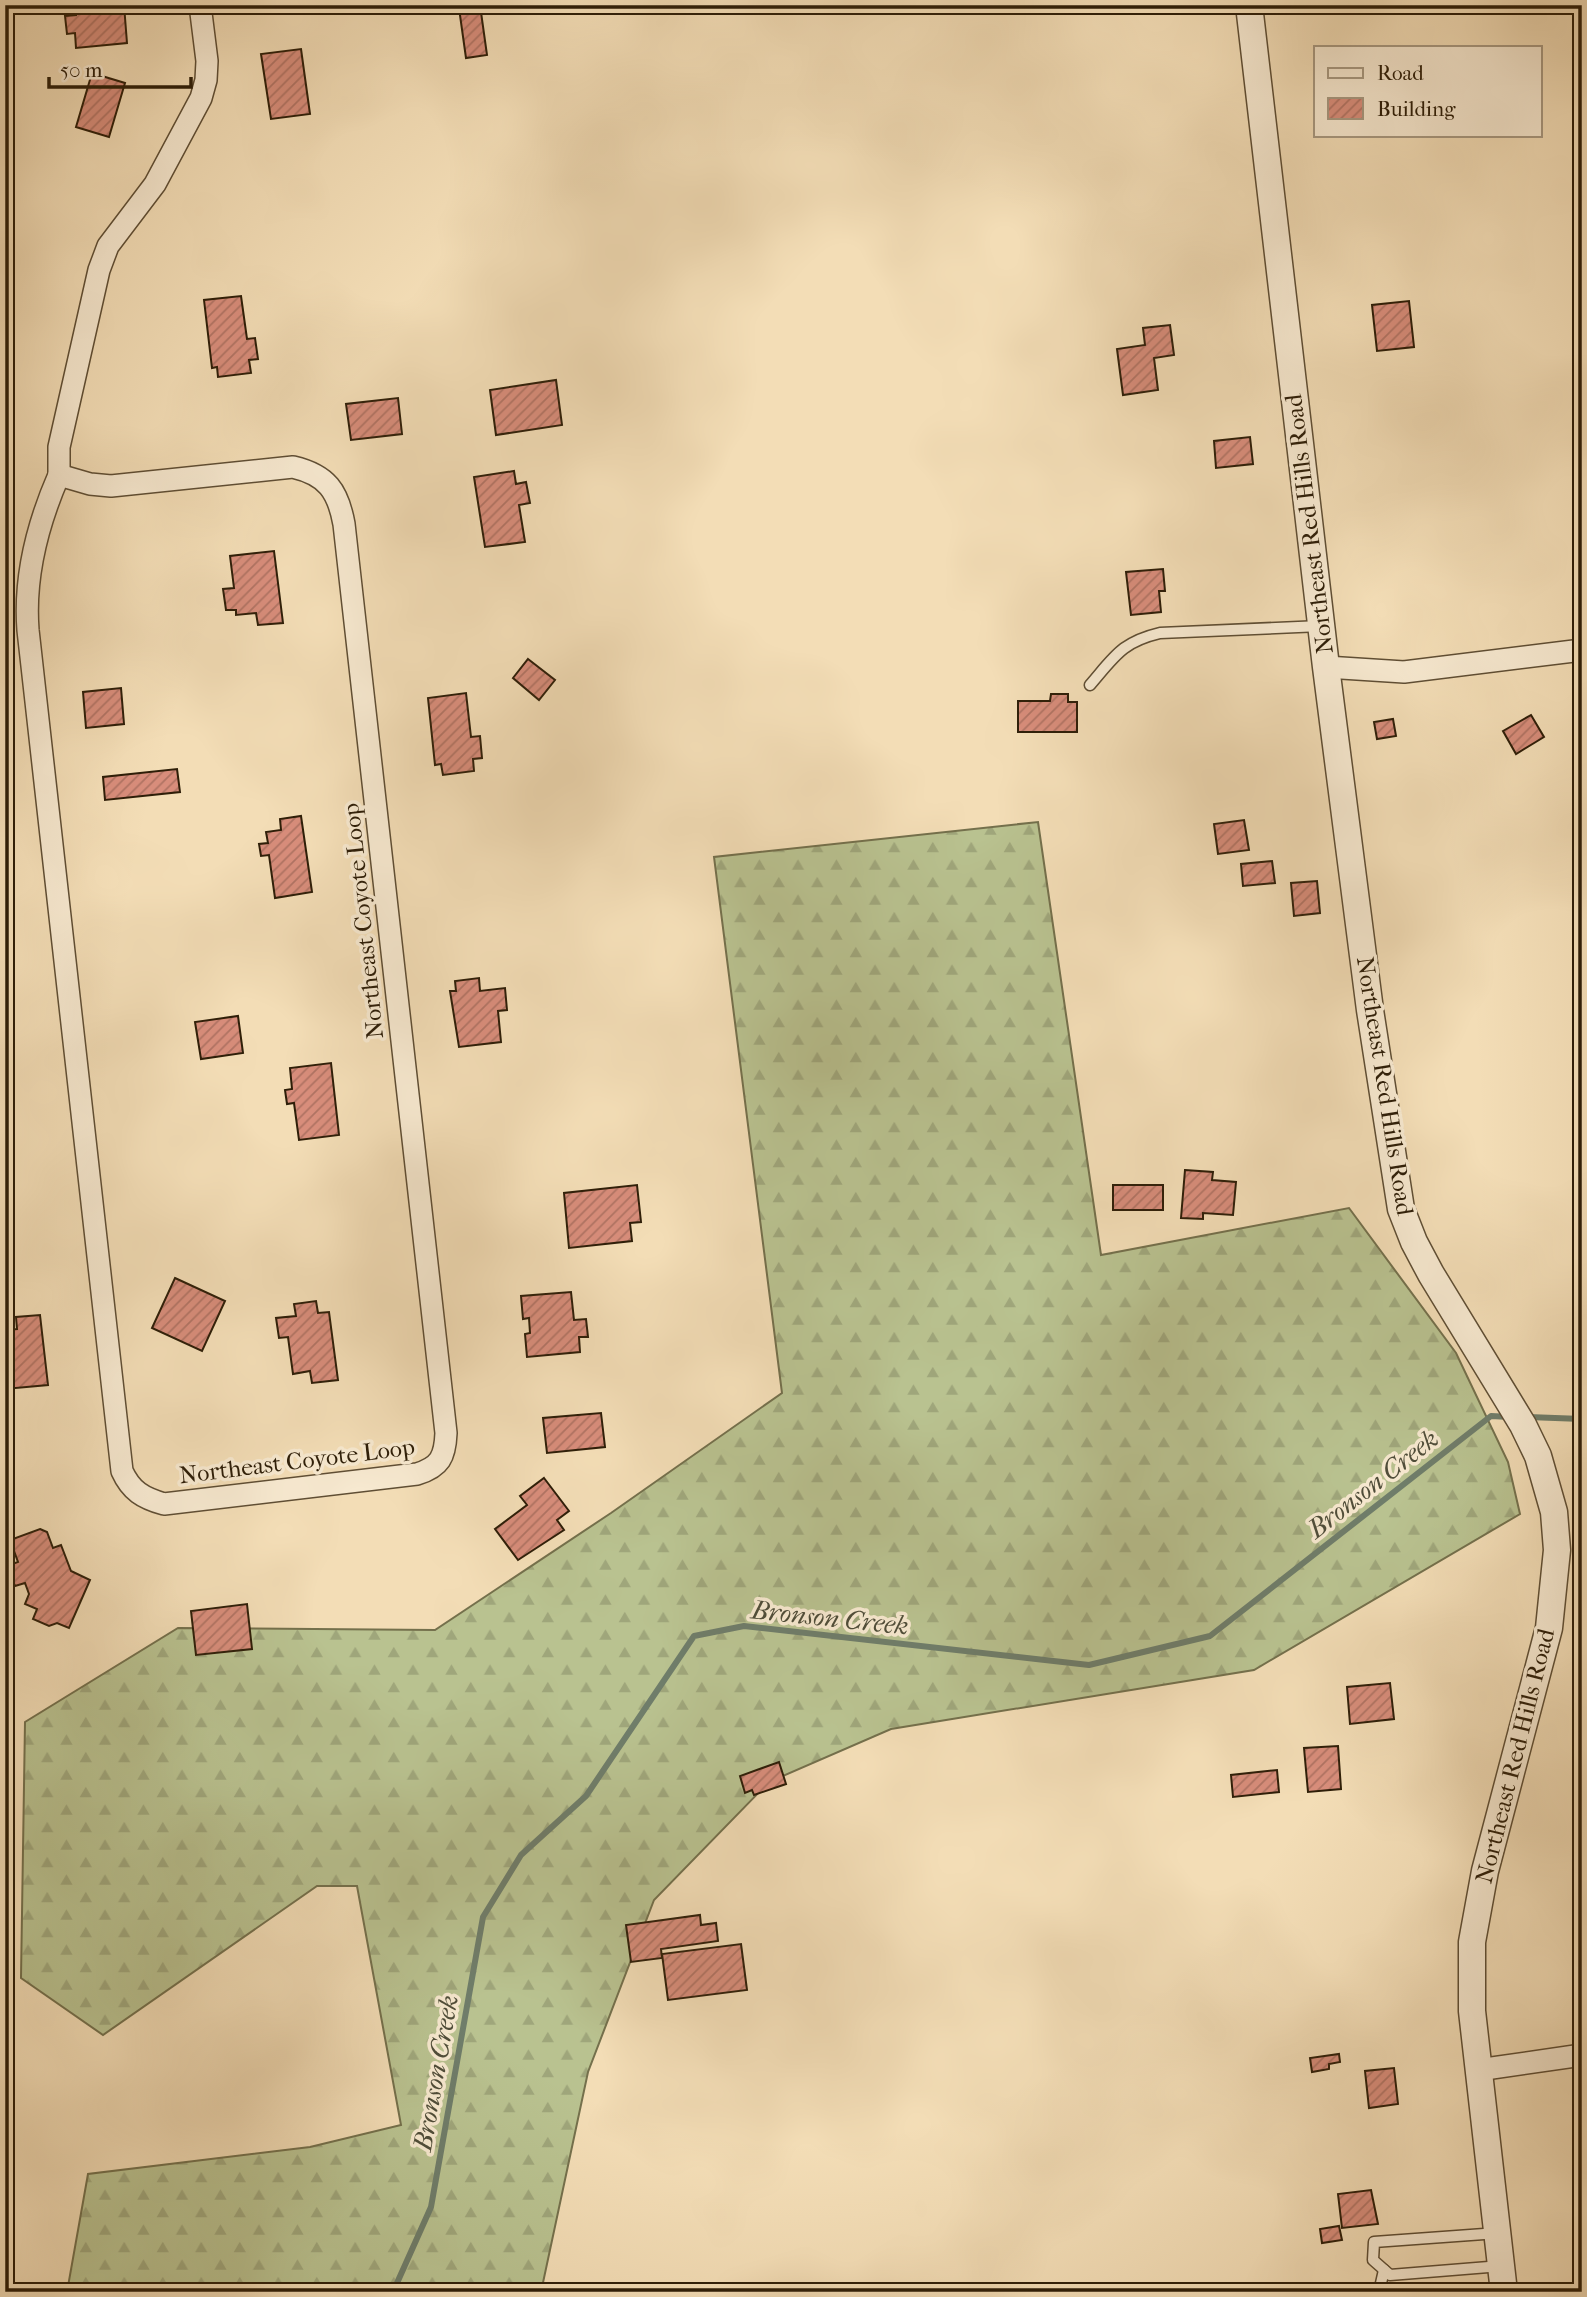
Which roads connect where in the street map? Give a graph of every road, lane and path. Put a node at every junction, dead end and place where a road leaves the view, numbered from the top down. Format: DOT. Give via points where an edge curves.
graph roads {
  1 [pos="200,5"];
  2 [pos="1249,5"];
  3 [pos="59,475"];
  4 [pos="1321,626"];
  5 [pos="1582,650"];
  6 [pos="1326,667"];
  7 [pos="1090,685"];
  8 [pos="1582,2055"];
  9 [pos="1478,2070"];
  10 [pos="1498,2233"];
  11 [pos="1384,2270"];
  12 [pos="1503,2279"];
  13 [pos="1379,2292"];
  1 -- 3 [label="street, Northeast Coyote Loop" via="206,80 161,174 108,246 99,270 59,447"];
  2 -- 4 [label="street, Northeast Red Hills Road"];
  3 -- 3 [label="street, Northeast Coyote Loop" via="111,486 293,467 321,476 340,501 446,1433 441,1462 433,1469 164,1504 139,1494 122,1471 27,615 29,579 45,507"];
  4 -- 6 [label="street, Northeast Red Hills Road"];
  4 -- 7 [label="lane" via="1160,633 1135,639"];
  5 -- 6 [label="street" via="1404,672"];
  6 -- 9 [label="street, Northeast Red Hills Road" via="1401,1209 1432,1274 1523,1425 1538,1456 1554,1512 1557,1550 1549,1628 1473,1931 1470,1975"];
  8 -- 9 [label="street"];
  9 -- 10 [label="street, Northeast Red Hills Road"];
  10 -- 11 [label="lane" via="1374,2242 1373,2260"];
  10 -- 12 [label="street, Northeast Red Hills Road"];
  11 -- 12 [label="lane" via="1390,2275"];
  11 -- 13 [label="lane"];
}
